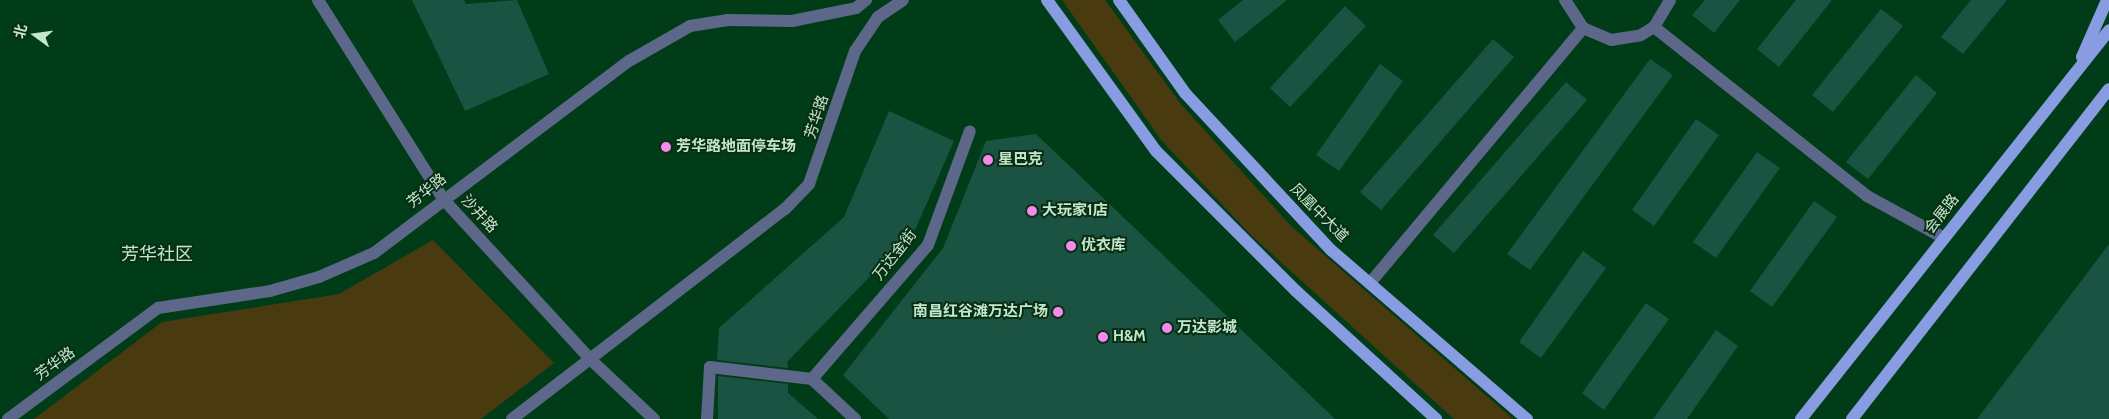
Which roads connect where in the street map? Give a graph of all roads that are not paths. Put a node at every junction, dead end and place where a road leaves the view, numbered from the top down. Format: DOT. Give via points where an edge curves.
graph roads {
  1 [pos="318,0"];
  2 [pos="866,0"];
  3 [pos="903,0"];
  4 [pos="1047,0"];
  5 [pos="1119,0"];
  6 [pos="1565,0"];
  7 [pos="1670,0"];
  8 [pos="2107,0"];
  9 [pos="1654,27"];
  10 [pos="1583,28"];
  11 [pos="2109,30"];
  12 [pos="2074,74"];
  13 [pos="2109,89"];
  14 [pos="970,131"];
  15 [pos="444,200"];
  16 [pos="1944,238"];
  17 [pos="1370,283"];
  18 [pos="590,359"];
  19 [pos="812,379"];
  20 [pos="8,419"];
  21 [pos="512,419"];
  22 [pos="654,419"];
  23 [pos="707,419"];
  24 [pos="855,419"];
  25 [pos="1436,419"];
  26 [pos="1527,419"];
  27 [pos="1801,419"];
  28 [pos="1852,419"];
  1 -- 15 [label="street, 沙井路"];
  2 -- 15 [label="street, 芳华路" via="856,8 792,21 727,20 690,26 629,61"];
  3 -- 18 [label="street, 芳华路" via="878,17 856,51 810,184 785,209"];
  4 -- 25 [label="main road" via="1156,151 1296,291"];
  5 -- 17 [label="main road, 凤凰中大道" via="1185,93 1237,152 1331,250"];
  6 -- 10 [label="street"];
  7 -- 9 [label="street"];
  8 -- 12 [label="main road"];
  9 -- 10 [label="street" via="1626,40 1611,40"];
  9 -- 16 [label="street" via="1867,196"];
  10 -- 17 [label="street"];
  11 -- 12 [label="main road, 会展路"];
  12 -- 16 [label="main road, 会展路"];
  13 -- 28 [label="main road"];
  14 -- 19 [label="street, 万达金街" via="928,245"];
  15 -- 18 [label="street, 沙井路"];
  15 -- 20 [label="street, 芳华路" via="374,252 319,277 270,291 158,308"];
  16 -- 27 [label="main road, 会展路"];
  17 -- 26 [label="main road, 凤凰中大道"];
  18 -- 21 [label="street, 芳华路"];
  18 -- 22 [label="street, 沙井路"];
  19 -- 23 [label="street" via="710,366"];
  19 -- 24 [label="street"];
}
